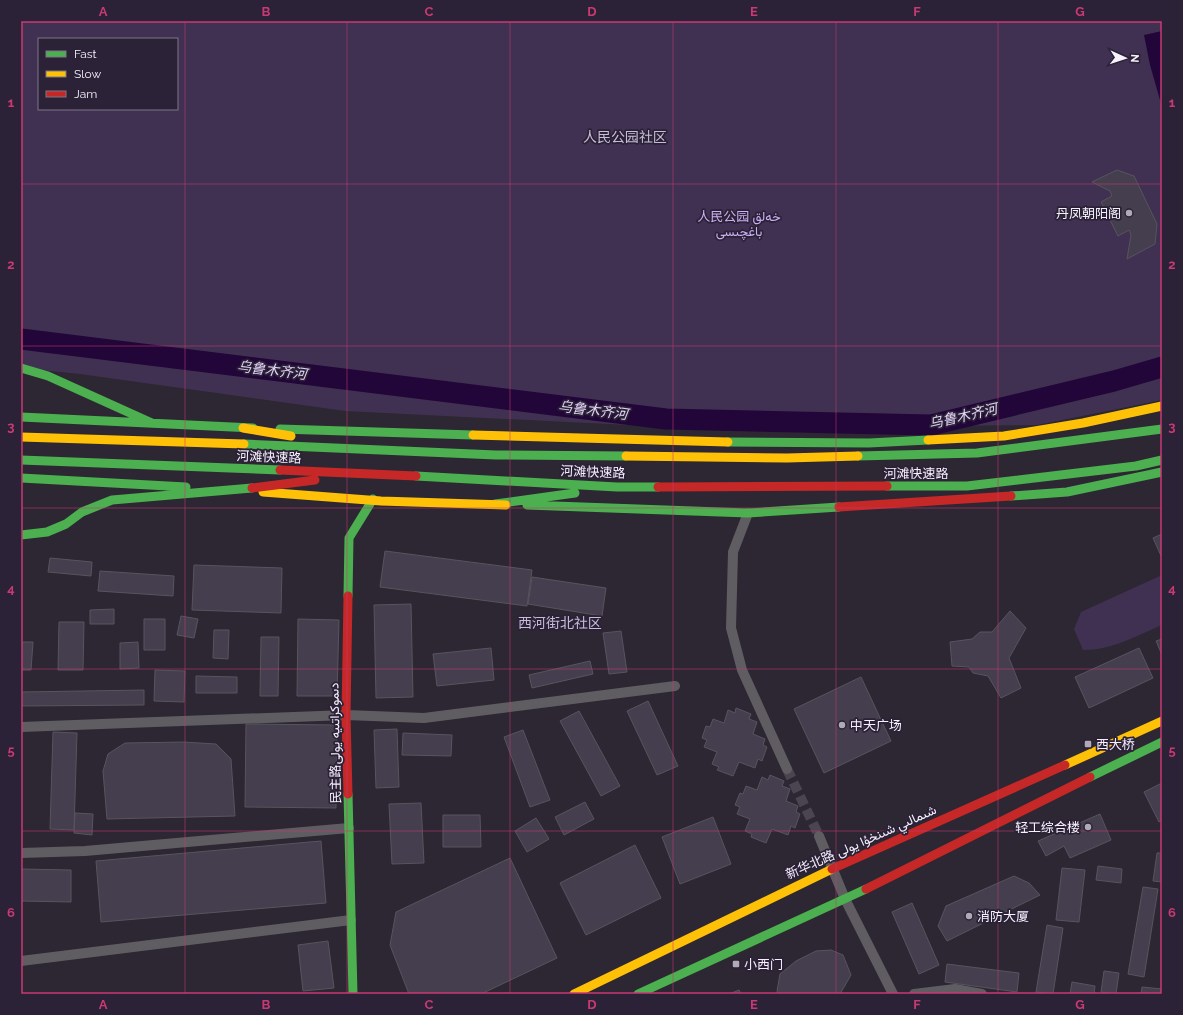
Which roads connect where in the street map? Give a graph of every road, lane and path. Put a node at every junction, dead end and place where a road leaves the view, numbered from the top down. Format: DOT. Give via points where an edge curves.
graph roads {
  1 [pos="21,368"];
  2 [pos="1162,406"];
  3 [pos="21,418"];
  4 [pos="152,423"];
  5 [pos="243,428"];
  6 [pos="1162,430"];
  7 [pos="21,437"];
  8 [pos="359,448"];
  9 [pos="21,460"];
  10 [pos="1162,460"];
  11 [pos="1162,472"];
  12 [pos="375,474"];
  13 [pos="21,478"];
  14 [pos="617,487"];
  15 [pos="875,487"];
  16 [pos="233,490"];
  17 [pos="971,498"];
  18 [pos="373,499"];
  19 [pos="495,504"];
  20 [pos="748,513"];
  21 [pos="21,535"];
  22 [pos="675,686"];
  23 [pos="346,715"];
  24 [pos="1162,721"];
  25 [pos="21,727"];
  26 [pos="1162,742"];
  27 [pos="787,768"];
  28 [pos="349,828"];
  29 [pos="818,836"];
  30 [pos="21,853"];
  31 [pos="832,870"];
  32 [pos="845,899"];
  33 [pos="351,920"];
  34 [pos="21,961"];
  35 [pos="353,994"];
  36 [pos="574,994"];
  37 [pos="638,994"];
  38 [pos="893,994"];
  39 [pos="914,994"];
  40 [pos="982,994"];
  1 -- 4 [label="main road" via="48,376"];
  2 -- 5 [label="main road" via="1084,423 1004,436 869,443 657,441"];
  3 -- 4 [label="main road"];
  4 -- 5 [label="main road"];
  5 -- 8 [label="main road"];
  6 -- 8 [label="main road, 河滩快速路" via="977,453 787,458 496,455"];
  7 -- 8 [label="main road, 河滩快速路"];
  9 -- 12 [label="main road, 河滩快速路"];
  10 -- 15 [label="main road, 河滩快速路" via="1136,466 967,486"];
  11 -- 17 [label="main road" via="1067,492"];
  12 -- 14 [label="main road, 河滩快速路"];
  12 -- 16 [label="main road"];
  13 -- 16 [label="main road"];
  14 -- 15 [label="main road, 河滩快速路"];
  14 -- 19 [label="main road"];
  15 -- 17 [label="main road"];
  16 -- 18 [label="main road"];
  16 -- 21 [label="main road" via="112,500 82,512 66,524 47,532"];
  17 -- 20 [label="main road"];
  18 -- 19 [label="main road"];
  18 -- 23 [label="main road, 民主路دىموكراتىيە يولى" via="349,538"];
  19 -- 20 [label="main road"];
  20 -- 27 [label="street" via="733,552 731,628 742,670"];
  22 -- 23 [label="street" via="424,718"];
  23 -- 25 [label="street"];
  23 -- 28 [label="main road, 民主路دىموكراتىيە يولى"];
  24 -- 31 [label="main road, 新华北路 شىمالىي شىنخۇا يولى"];
  26 -- 32 [label="main road"];
  28 -- 30 [label="street" via="85,851"];
  28 -- 33 [label="main road, 民主路دىموكراتىيە يولى"];
  29 -- 31 [label="street"];
  31 -- 32 [label="street"];
  31 -- 36 [label="main road, 新华北路 شىمالىي شىنخۇا يولى"];
  32 -- 37 [label="main road"];
  32 -- 38 [label="street"];
  33 -- 34 [label="street"];
  33 -- 35 [label="main road, 民主路دىموكراتىيە يولى"];
  39 -- 40 [label="street" via="955,989"];
}
